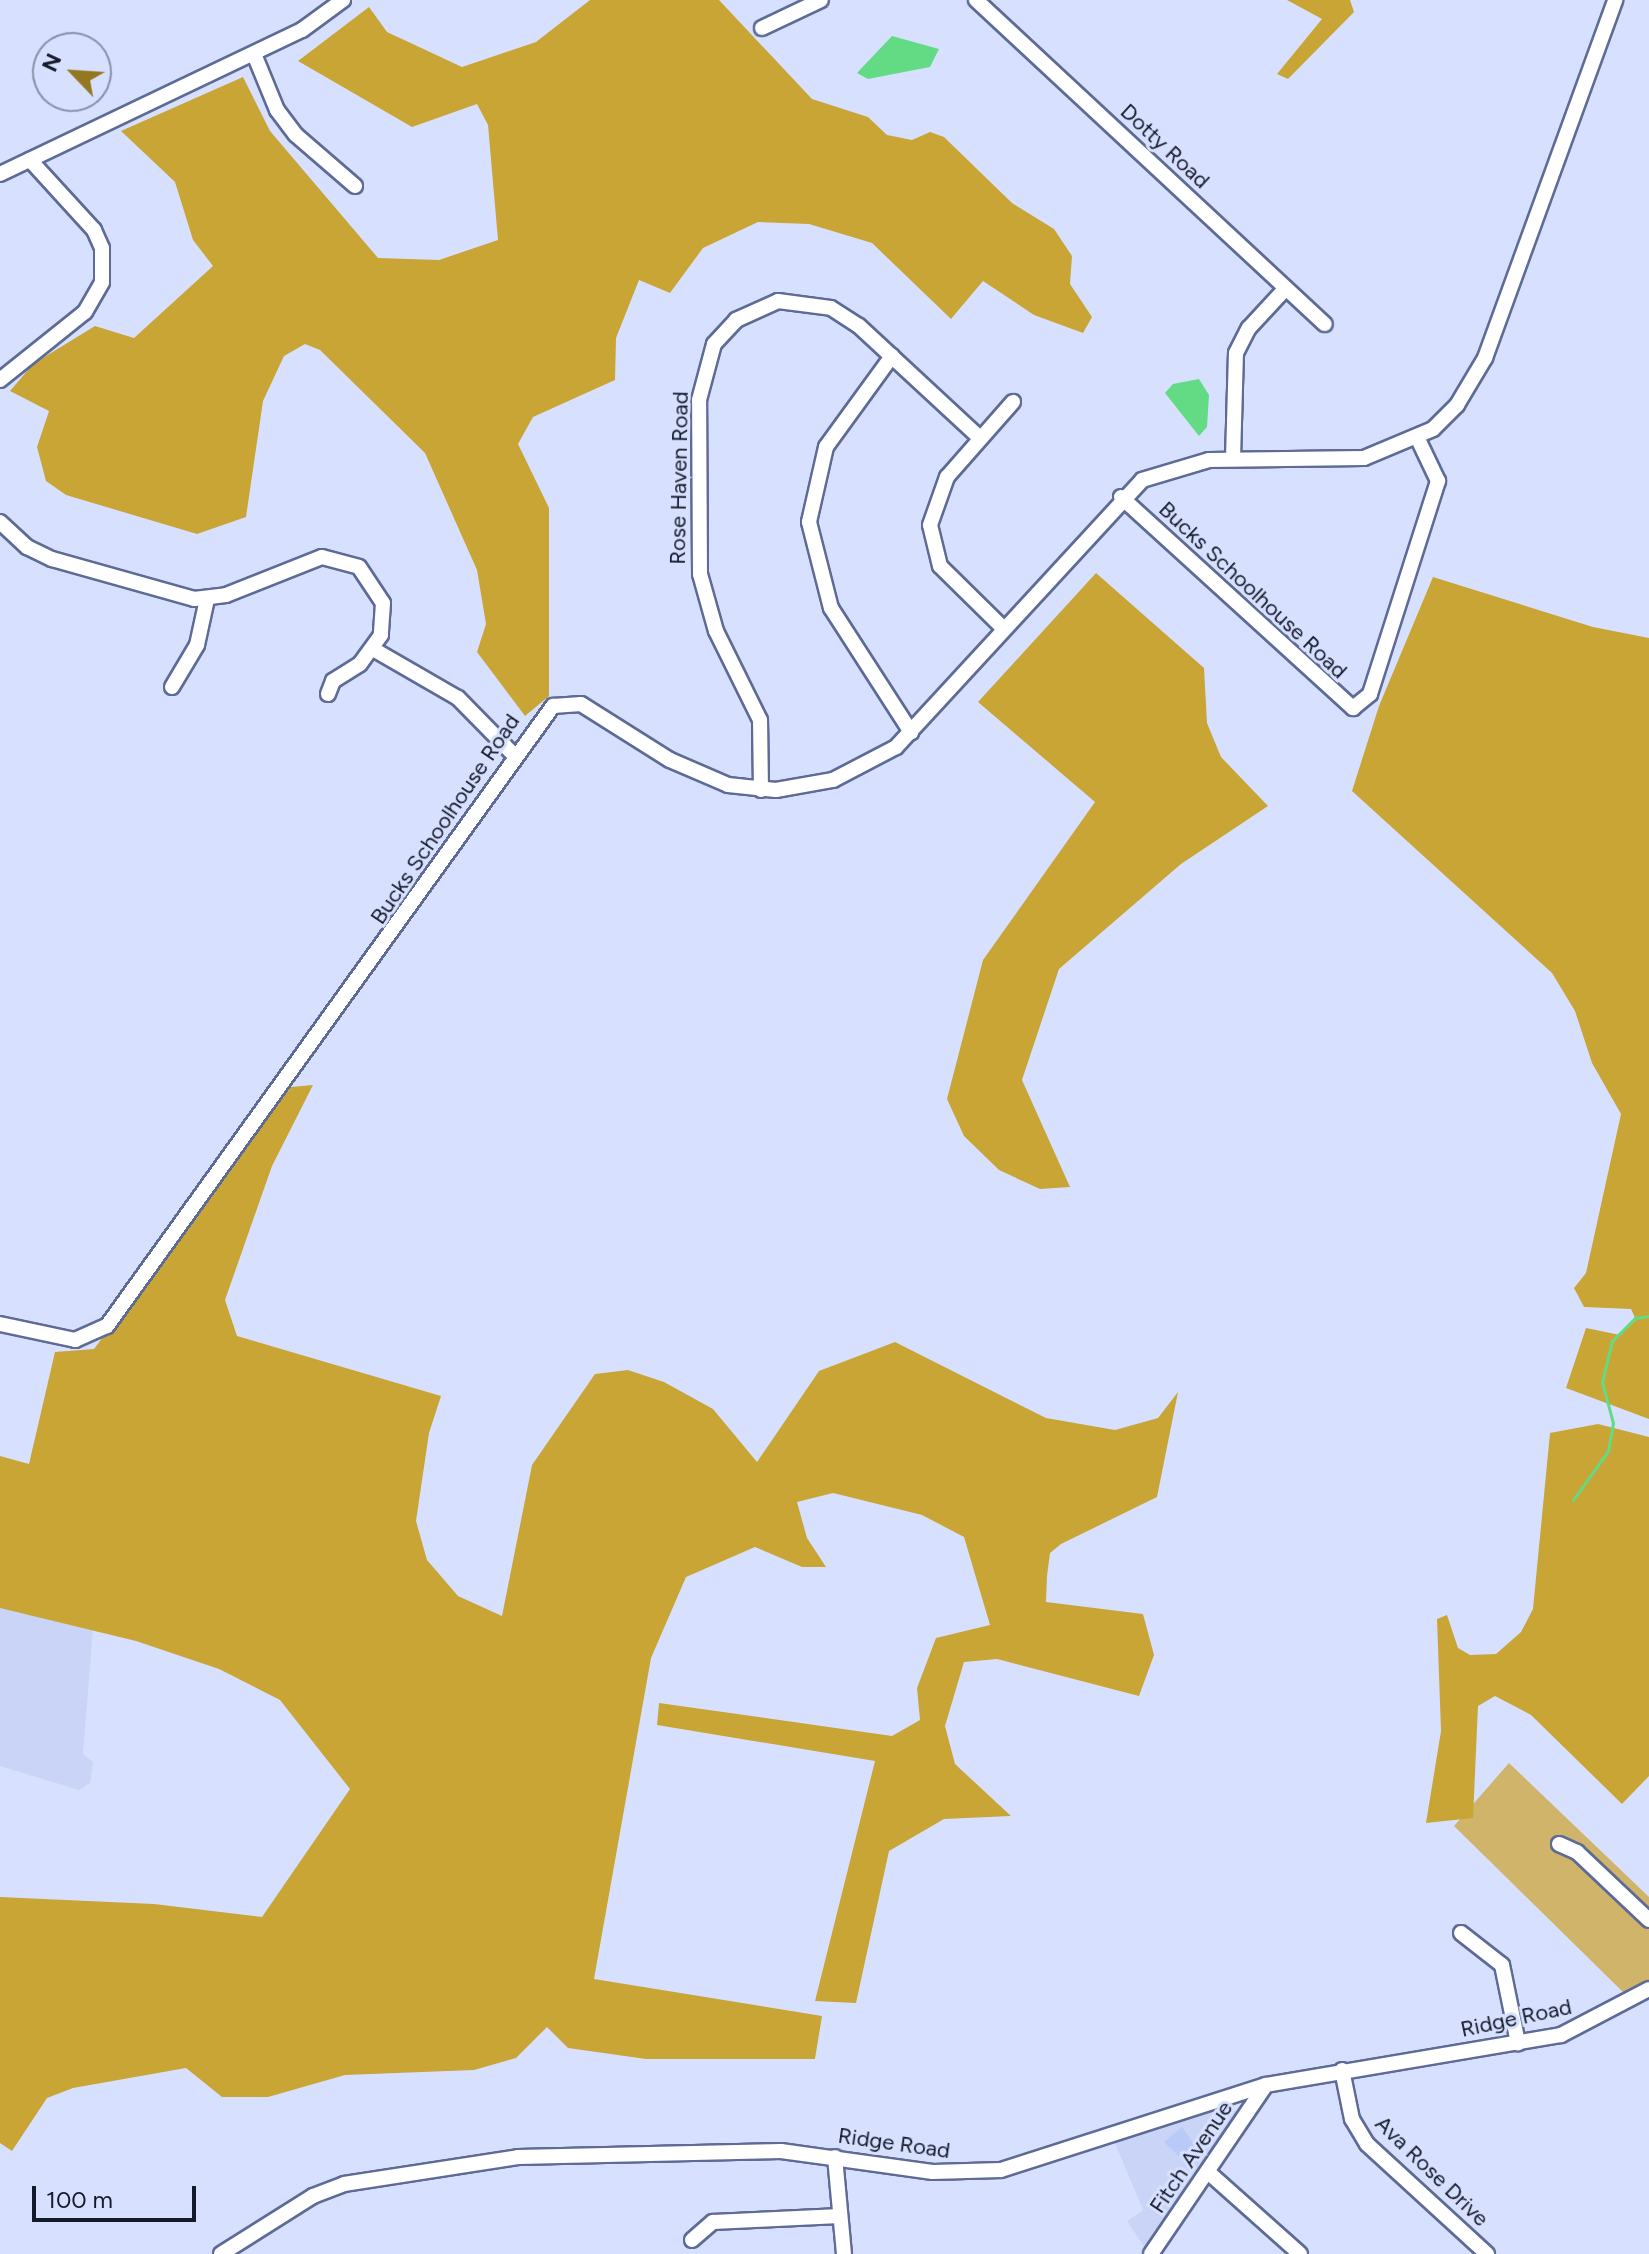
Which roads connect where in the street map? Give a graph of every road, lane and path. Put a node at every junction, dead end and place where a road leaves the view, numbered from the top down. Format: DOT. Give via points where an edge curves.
graph roads {
  1 [pos="343,0"];
  2 [pos="821,0"];
  3 [pos="976,0"];
  4 [pos="1615,0"];
  5 [pos="762,28"];
  6 [pos="254,54"];
  7 [pos="30,160"];
  8 [pos="0,174"];
  9 [pos="355,186"];
  10 [pos="1286,288"];
  11 [pos="1325,324"];
  12 [pos="892,356"];
  13 [pos="0,380"];
  14 [pos="1013,402"];
  15 [pos="980,438"];
  16 [pos="1418,439"];
  17 [pos="1233,459"];
  18 [pos="1121,497"];
  19 [pos="0,522"];
  20 [pos="207,599"];
  21 [pos="1003,628"];
  22 [pos="373,649"];
  23 [pos="172,687"];
  24 [pos="328,694"];
  25 [pos="911,732"];
  26 [pos="514,755"];
  27 [pos="761,790"];
  28 [pos="0,1324"];
  29 [pos="1559,1844"];
  30 [pos="1649,1920"];
  31 [pos="1461,1933"];
  32 [pos="1649,1989"];
  33 [pos="1518,2043"];
  34 [pos="1342,2070"];
  35 [pos="1266,2085"];
  36 [pos="835,2157"];
  37 [pos="1208,2172"];
  38 [pos="840,2216"];
  39 [pos="692,2240"];
  40 [pos="221,2254"];
  41 [pos="844,2254"];
  42 [pos="1151,2254"];
  43 [pos="1300,2254"];
  44 [pos="1487,2254"];
  1 -- 6 [label="street"];
  2 -- 5 [label="street"];
  3 -- 10 [label="street, Dotty Road"];
  4 -- 16 [label="street, Bucks Schoolhouse Road" via="1485,358 1457,405"];
  6 -- 7 [label="street"];
  6 -- 9 [label="street" via="277,110 296,135"];
  7 -- 8 [label="street"];
  7 -- 13 [label="street" via="94,230 102,248 102,282 85,312"];
  10 -- 11 [label="street, Dotty Road"];
  10 -- 17 [label="street" via="1249,328 1236,353"];
  12 -- 15 [label="street, Rose Haven Road"];
  12 -- 25 [label="street" via="826,447 809,522 831,608"];
  12 -- 27 [label="street, Rose Haven Road" via="844,315 796,300 765,305 736,320 708,358 699,400 700,574 716,631 760,720"];
  14 -- 15 [label="street"];
  15 -- 21 [label="street" via="940,488 931,541 948,577"];
  16 -- 17 [label="street, Bucks Schoolhouse Road" via="1352,459"];
  16 -- 18 [label="street, Bucks Schoolhouse Road" via="1438,481 1370,694 1353,708"];
  17 -- 18 [label="street, Bucks Schoolhouse Road" via="1165,469"];
  18 -- 21 [label="street, Bucks Schoolhouse Road"];
  19 -- 20 [label="street" via="27,547 52,559 175,596"];
  20 -- 22 [label="street" via="306,561 343,560 373,579 383,603"];
  20 -- 23 [label="street" via="197,645"];
  21 -- 25 [label="street, Bucks Schoolhouse Road"];
  22 -- 24 [label="street" via="333,681"];
  22 -- 26 [label="street" via="458,698"];
  25 -- 27 [label="street, Bucks Schoolhouse Road" via="883,757 848,775 803,788"];
  26 -- 27 [label="street, Bucks Schoolhouse Road" via="558,703 575,703 693,772"];
  26 -- 28 [label="street, Bucks Schoolhouse Road" via="349,998 107,1326 75,1340"];
  29 -- 30 [label="street" via="1577,1852"];
  31 -- 33 [label="street" via="1502,1965"];
  32 -- 33 [label="street, Ridge Road" via="1585,2026"];
  33 -- 34 [label="street, Ridge Road"];
  34 -- 35 [label="street, Ridge Road"];
  34 -- 44 [label="street, Ava Rose Drive" via="1352,2119 1367,2144"];
  35 -- 36 [label="street, Ridge Road" via="1001,2170 942,2173"];
  35 -- 37 [label="street, Fitch Avenue"];
  36 -- 38 [label="street"];
  36 -- 40 [label="street, Ridge Road" via="781,2151 558,2154 394,2174 313,2196"];
  37 -- 42 [label="street, Fitch Avenue"];
  37 -- 43 [label="street"];
  38 -- 39 [label="street" via="713,2222"];
  38 -- 41 [label="street"];
}
